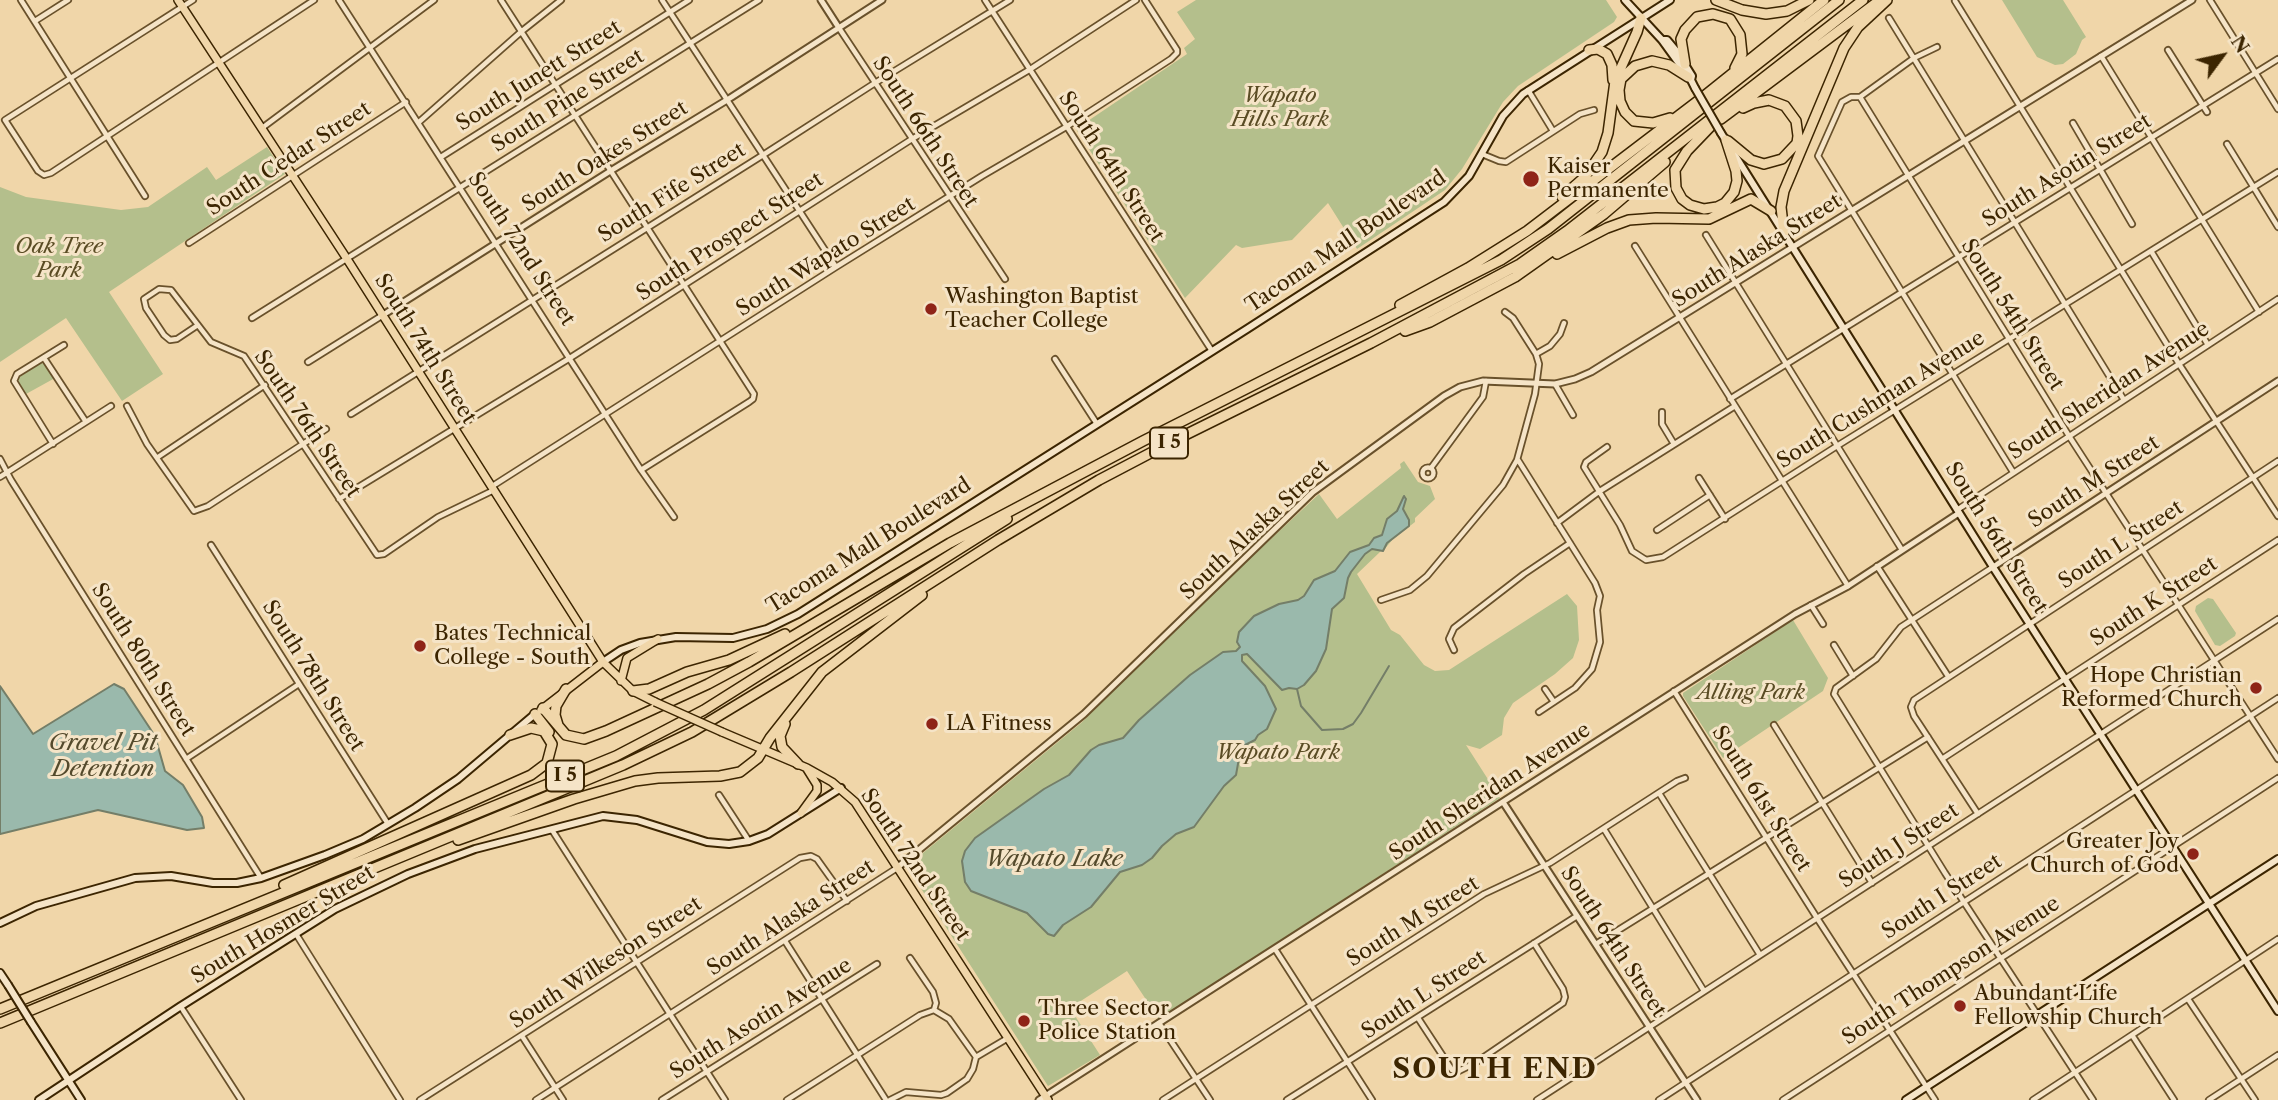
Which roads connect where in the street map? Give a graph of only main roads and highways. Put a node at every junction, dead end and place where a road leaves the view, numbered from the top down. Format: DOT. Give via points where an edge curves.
graph roads {
  1 [pos="1625,0"];
  2 [pos="1670,0"];
  3 [pos="1716,0"];
  4 [pos="1809,0"];
  5 [pos="1824,0"];
  6 [pos="1839,0"];
  7 [pos="1863,0"];
  8 [pos="1880,0"];
  9 [pos="1887,0"];
  10 [pos="181,3"];
  11 [pos="1641,18"];
  12 [pos="1662,40"];
  13 [pos="1589,50"];
  14 [pos="1685,64"];
  15 [pos="1689,79"];
  16 [pos="1703,97"];
  17 [pos="1693,104"];
  18 [pos="1610,105"];
  19 [pos="1715,124"];
  20 [pos="1724,136"];
  21 [pos="1771,211"];
  22 [pos="1784,233"];
  23 [pos="1477,262"];
  24 [pos="1524,271"];
  25 [pos="1371,344"];
  26 [pos="1266,379"];
  27 [pos="1093,469"];
  28 [pos="974,556"];
  29 [pos="849,601"];
  30 [pos="658,639"];
  31 [pos="603,662"];
  32 [pos="621,681"];
  33 [pos="566,689"];
  34 [pos="633,691"];
  35 [pos="654,702"];
  36 [pos="793,709"];
  37 [pos="539,711"];
  38 [pos="561,729"];
  39 [pos="510,735"];
  40 [pos="552,744"];
  41 [pos="764,750"];
  42 [pos="802,766"];
  43 [pos="841,788"];
  44 [pos="801,813"];
  45 [pos="2278,859"];
  46 [pos="393,862"];
  47 [pos="2209,903"];
  48 [pos="213,920"];
  49 [pos="0,923"];
  50 [pos="0,973"];
  51 [pos="0,1009"];
  52 [pos="2278,1011"];
  53 [pos="0,1023"];
  54 [pos="68,1081"];
  55 [pos="1044,1099"];
  56 [pos="39,1100"];
  57 [pos="81,1100"];
  58 [pos="1906,1100"];
  1 -- 11 [label="main road, South 56th Street"];
  2 -- 11 [label="main road, Tacoma Mall Boulevard"];
  3 -- 4 [label="highway" via="1766,14 1787,11"];
  5 -- 16 [label="highway"];
  6 -- 26 [label="highway, I 5" via="1527,244"];
  7 -- 25 [label="highway, I 5" via="1541,250"];
  8 -- 19 [label="highway"];
  9 -- 22 [label="highway" via="1858,27 1844,48 1784,191"];
  10 -- 31 [label="main road, South 74th Street"];
  11 -- 12 [label="main road, South 56th Street"];
  11 -- 13 [label="main road, Tacoma Mall Boulevard"];
  11 -- 18 [label="highway" via="1618,72"];
  12 -- 14 [label="main road, South 56th Street" via="1667,40"];
  12 -- 15 [label="main road, South 56th Street"];
  13 -- 18 [label="highway" via="1600,50 1611,60"];
  13 -- 30 [label="main road, Tacoma Mall Boulevard" via="1528,90 1503,116 1466,180 1444,202 1097,424 781,623 733,638"];
  14 -- 15 [label="main road, South 56th Street" via="1692,76"];
  14 -- 16 [label="highway" via="1681,39 1691,22 1711,13 1733,23 1742,40 1740,61"];
  15 -- 17 [label="highway" via="1660,62 1640,64 1622,79 1620,101 1629,117 1643,124 1666,120"];
  15 -- 20 [label="main road, South 56th Street, bridge"];
  16 -- 17 [label="highway"];
  17 -- 23 [label="highway" via="1536,225"];
  18 -- 23 [label="highway" via="1606,141 1592,169 1558,201"];
  19 -- 20 [label="highway" via="1769,100 1790,110 1798,128 1792,151 1771,164 1754,161"];
  19 -- 20 [label="highway" via="1675,170 1676,188 1690,205 1717,207 1734,192 1736,171"];
  19 -- 24 [label="highway" via="1604,214"];
  20 -- 21 [label="main road, South 56th Street"];
  21 -- 22 [label="main road, South 56th Street"];
  21 -- 24 [label="highway" via="1751,199 1709,219 1629,220"];
  22 -- 47 [label="main road, South 56th Street"];
  23 -- 26 [label="highway"];
  24 -- 25 [label="highway" via="1430,322"];
  25 -- 28 [label="highway, I 5" via="1147,454"];
  26 -- 27 [label="highway, I 5"];
  27 -- 29 [label="highway"];
  27 -- 48 [label="highway, I 5" via="664,732 616,756"];
  28 -- 36 [label="highway" via="831,664"];
  28 -- 46 [label="highway, I 5" via="692,732"];
  29 -- 34 [label="highway" via="729,660"];
  29 -- 38 [label="highway" via="749,663 606,731 580,739"];
  30 -- 31 [label="main road, Tacoma Mall Boulevard" via="626,647"];
  30 -- 32 [label="main road" via="627,659"];
  31 -- 32 [label="main road, South 74th Street"];
  31 -- 33 [label="main road, Tacoma Mall Boulevard"];
  32 -- 34 [label="main road, South 74th Street"];
  33 -- 37 [label="main road, Tacoma Mall Boulevard"];
  33 -- 38 [label="highway" via="555,709"];
  34 -- 35 [label="main road, South 74th Street"];
  35 -- 41 [label="main road, South 72nd Street, bridge"];
  36 -- 41 [label="highway"];
  36 -- 42 [label="highway" via="780,740"];
  37 -- 38 [label="highway"];
  37 -- 39 [label="main road, Tacoma Mall Boulevard"];
  37 -- 40 [label="highway"];
  39 -- 40 [label="highway" via="540,729"];
  39 -- 49 [label="main road, Tacoma Mall Boulevard" via="458,779 388,825 347,846 261,878 221,884 171,876 135,878 36,906"];
  40 -- 48 [label="highway" via="547,763 534,773"];
  41 -- 42 [label="main road, South 72nd Street"];
  41 -- 46 [label="highway" via="736,774 635,781"];
  42 -- 43 [label="main road, South 72nd Street"];
  42 -- 44 [label="main road" via="818,788"];
  43 -- 44 [label="main road, South Hosmer Street"];
  43 -- 55 [label="main road, South 72nd Street" via="864,813"];
  44 -- 54 [label="main road, South Hosmer Street" via="768,834 729,844 706,842 617,816 596,817 475,849 335,909"];
  45 -- 47 [label="main road"];
  46 -- 53 [label="highway, I 5"];
  47 -- 52 [label="main road, South 56th Street"];
  47 -- 58 [label="main road"];
  48 -- 51 [label="highway, I 5"];
  50 -- 54 [label="main road, bridge"];
  54 -- 56 [label="main road, South Hosmer Street"];
  54 -- 57 [label="main road"];
}
